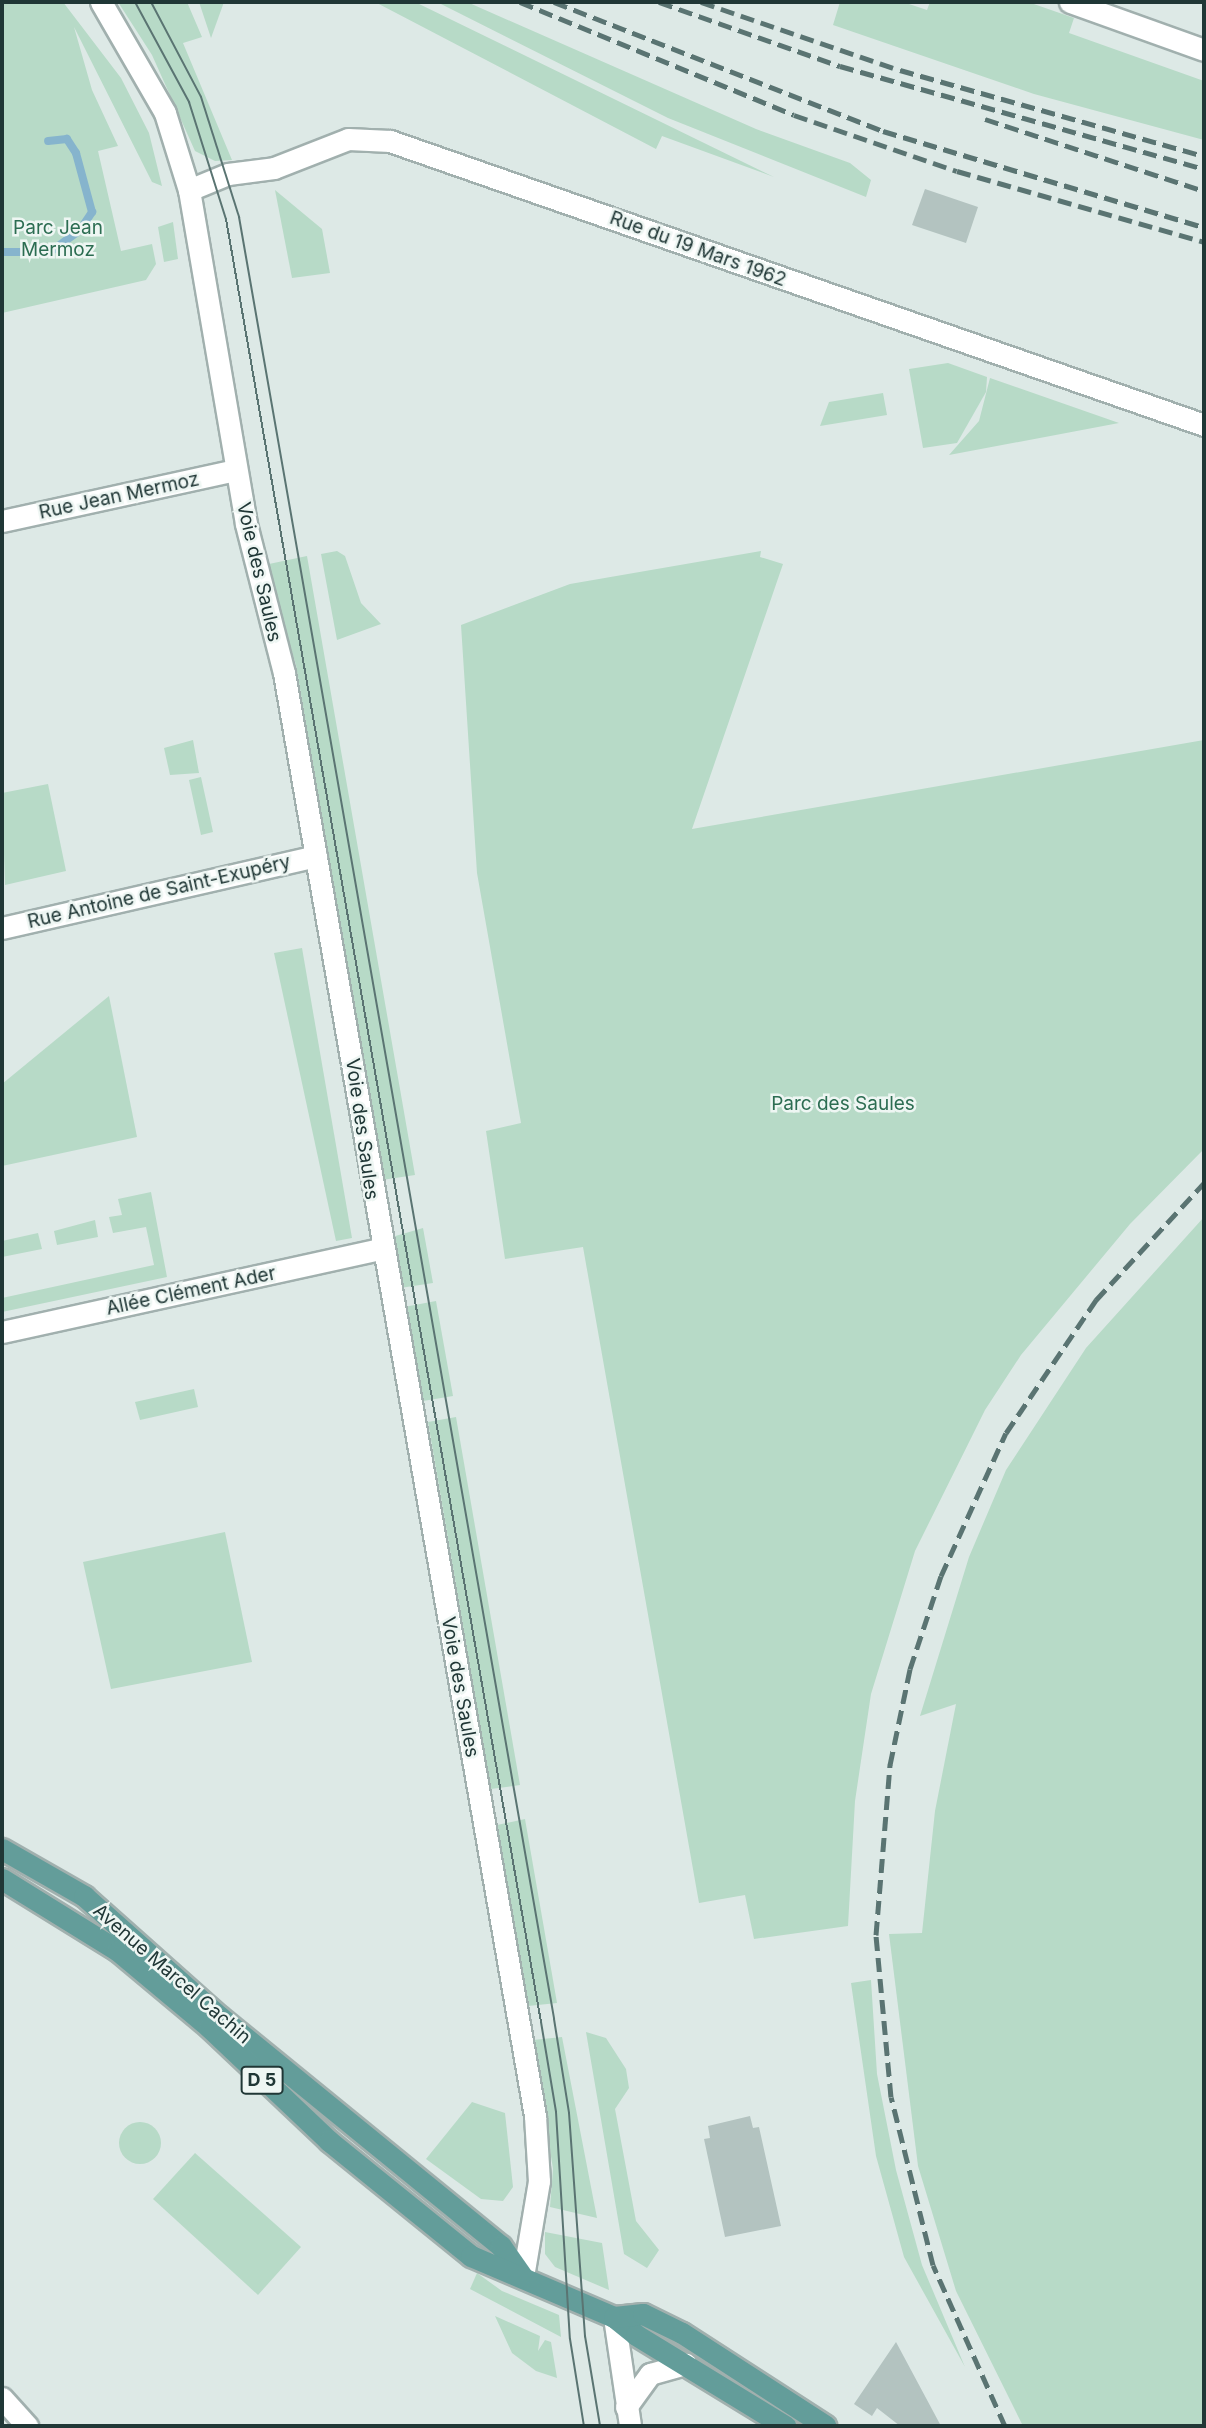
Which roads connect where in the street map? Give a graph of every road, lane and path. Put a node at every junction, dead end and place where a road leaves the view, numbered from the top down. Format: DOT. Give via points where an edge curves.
graph roads {
  1 [pos="101,2"];
  2 [pos="1070,2"];
  3 [pos="1204,50"];
  4 [pos="189,190"];
  5 [pos="1204,425"];
  6 [pos="236,470"];
  7 [pos="2,521"];
  8 [pos="316,856"];
  9 [pos="2,928"];
  10 [pos="381,1250"];
  11 [pos="2,1332"];
  12 [pos="2,1849"];
  13 [pos="2,1879"];
  14 [pos="523,2277"];
  15 [pos="614,2317"];
  16 [pos="687,2364"];
  17 [pos="2,2398"];
  18 [pos="628,2416"];
  19 [pos="27,2426"];
  20 [pos="785,2426"];
  21 [pos="825,2426"];
  1 -- 4 [label="street, Voie des Saules" via="165,113"];
  2 -- 3 [label="street"];
  4 -- 5 [label="street, Rue du 19 Mars 1962" via="229,174 274,168 348,139 390,141"];
  4 -- 6 [label="street, Voie des Saules"];
  6 -- 7 [label="street, Rue Jean Mermoz"];
  6 -- 8 [label="street, Voie des Saules" via="257,576 284,673"];
  8 -- 9 [label="street, Rue Antoine de Saint-Exupéry"];
  8 -- 10 [label="street, Voie des Saules" via="367,1140"];
  10 -- 11 [label="street, Allée Clément Ader"];
  10 -- 14 [label="street, Voie des Saules" via="535,2116 539,2181"];
  12 -- 14 [label="main road, Avenue Marcel Cachin / D 5" via="84,1896 220,2017 501,2246"];
  13 -- 14 [label="main road, Avenue Marcel Cachin / D 5" via="118,1951 209,2027 329,2141 471,2256"];
  14 -- 15 [label="main road, Avenue Marcel Cachin / D 5"];
  15 -- 16 [label="main road, Avenue Marcel Cachin / D 5"];
  15 -- 18 [label="street"];
  15 -- 21 [label="main road, Avenue Marcel Cachin / D 5" via="643,2314 682,2333"];
  16 -- 18 [label="street" via="650,2374"];
  16 -- 20 [label="main road, Avenue Marcel Cachin / D 5"];
  17 -- 19 [label="street"];
}
